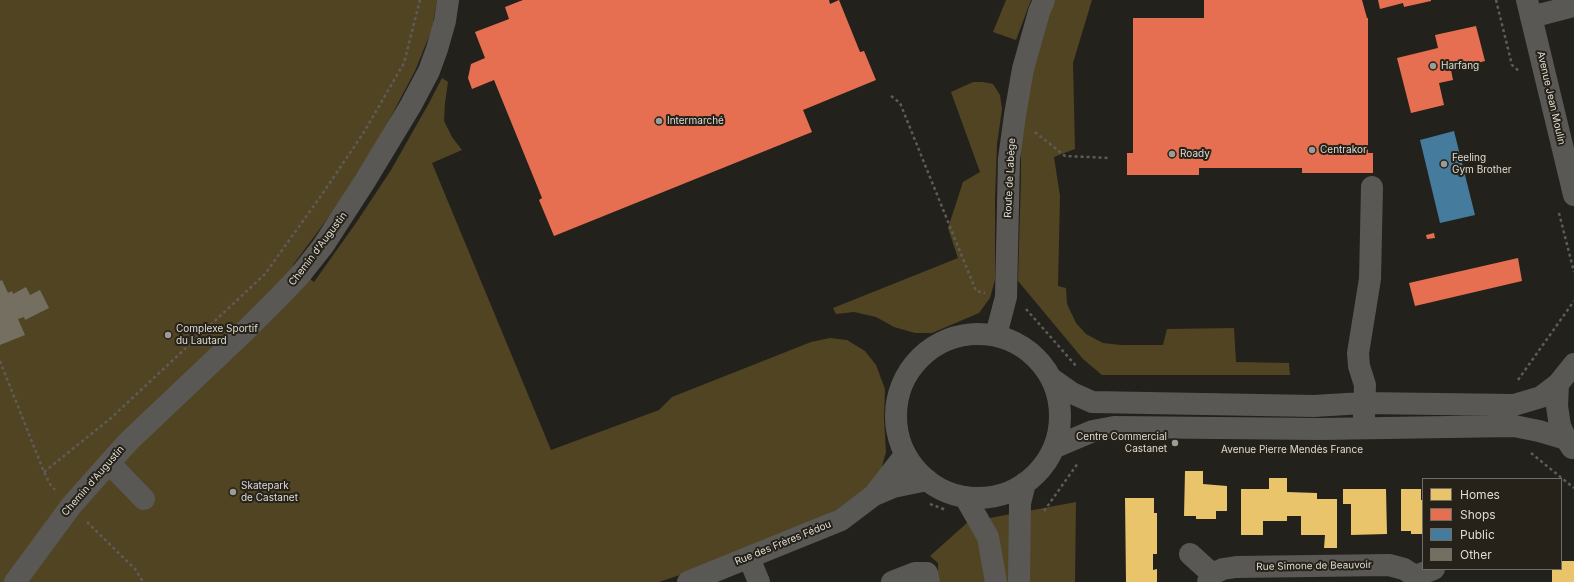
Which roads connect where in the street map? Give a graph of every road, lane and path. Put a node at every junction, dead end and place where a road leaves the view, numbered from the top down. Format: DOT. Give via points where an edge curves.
graph roads {
  1 [pos="420,0"];
  2 [pos="448,0"];
  3 [pos="1044,0"];
  4 [pos="1574,6"];
  5 [pos="1529,8"];
  6 [pos="891,96"];
  7 [pos="1015,115"];
  8 [pos="1110,158"];
  9 [pos="1372,187"];
  10 [pos="1574,196"];
  11 [pos="1006,297"];
  12 [pos="1574,302"];
  13 [pos="996,335"];
  14 [pos="0,361"];
  15 [pos="1574,364"];
  16 [pos="1078,368"];
  17 [pos="1052,379"];
  18 [pos="1513,383"];
  19 [pos="1558,384"];
  20 [pos="1363,404"];
  21 [pos="1364,429"];
  22 [pos="1570,445"];
  23 [pos="1055,447"];
  24 [pos="1526,449"];
  25 [pos="905,454"];
  26 [pos="1079,461"];
  27 [pos="109,463"];
  28 [pos="44,472"];
  29 [pos="1562,478"];
  30 [pos="1562,478"];
  31 [pos="927,480"];
  32 [pos="1025,483"];
  33 [pos="1574,488"];
  34 [pos="874,496"];
  35 [pos="964,497"];
  36 [pos="144,499"];
  37 [pos="71,506"];
  38 [pos="1041,515"];
  39 [pos="1190,554"];
  40 [pos="749,558"];
  41 [pos="1423,576"];
  42 [pos="1210,578"];
  43 [pos="16,582"];
  44 [pos="143,582"];
  45 [pos="688,582"];
  46 [pos="759,582"];
  47 [pos="892,582"];
  48 [pos="929,582"];
  49 [pos="996,582"];
  50 [pos="1018,582"];
  1 -- 28 [label="path" via="404,63 364,132 265,274 112,418"];
  2 -- 27 [label="street, Chemin d'Augustin" via="445,21 429,71 369,175 323,246 280,296"];
  3 -- 7 [label="street, Route de Labège" via="1023,69"];
  4 -- 5 [label="street"];
  5 -- 10 [label="street, Avenue Jean Moulin"];
  6 -- 11 [label="path" via="900,103 976,290"];
  7 -- 8 [label="path" via="1065,156"];
  7 -- 11 [label="street, Route de Labège" via="1009,159"];
  9 -- 20 [label="street" via="1370,279 1358,353 1358,366 1365,385"];
  11 -- 13 [label="street, Route de Labège"];
  11 -- 16 [label="path" via="1026,309"];
  12 -- 18 [label="path" via="1518,381"];
  13 -- 17 [label="street" via="1019,344 1038,359"];
  13 -- 25 [label="street" via="969,334 943,341 921,356 905,377 897,403 897,429"];
  14 -- 28 [label="path"];
  15 -- 19 [label="street"];
  17 -- 20 [label="street" via="1072,393 1092,402 1314,406"];
  17 -- 23 [label="street" via="1060,401 1060,424"];
  19 -- 20 [label="street" via="1541,398 1514,405"];
  19 -- 22 [label="street" via="1557,406 1560,426"];
  20 -- 21 [label="street"];
  21 -- 22 [label="street, Avenue Pierre Mendès France" via="1514,426 1539,430"];
  21 -- 23 [label="street, Avenue Pierre Mendès France" via="1114,427 1093,431"];
  23 -- 32 [label="street" via="1046,463"];
  24 -- 30 [label="path"];
  25 -- 31 [label="street" via="920,475"];
  25 -- 34 [label="street, Rue des Frères Fédou"];
  26 -- 38 [label="path"];
  27 -- 36 [label="street"];
  27 -- 37 [label="street, Chemin d'Augustin"];
  28 -- 37 [label="path" via="50,484"];
  29 -- 33 [label="path"];
  31 -- 34 [label="street, Rue des Frères Fédou" via="893,487"];
  31 -- 35 [label="street" via="940,489"];
  32 -- 35 [label="street" via="1001,495 983,498"];
  32 -- 50 [label="street" via="1020,503"];
  34 -- 40 [label="street, Rue des Frères Fédou" via="841,520"];
  35 -- 49 [label="street" via="988,537"];
  37 -- 43 [label="street, Chemin d'Augustin"];
  37 -- 44 [label="path" via="135,569"];
  39 -- 42 [label="street, Rue Simone de Beauvoir"];
  40 -- 45 [label="street, Rue des Frères Fédou"];
  40 -- 46 [label="street"];
  41 -- 42 [label="street, Rue Simone de Beauvoir" via="1389,565 1236,567 1223,568"];
  47 -- 48 [label="street" via="915,573 927,573"];
}
